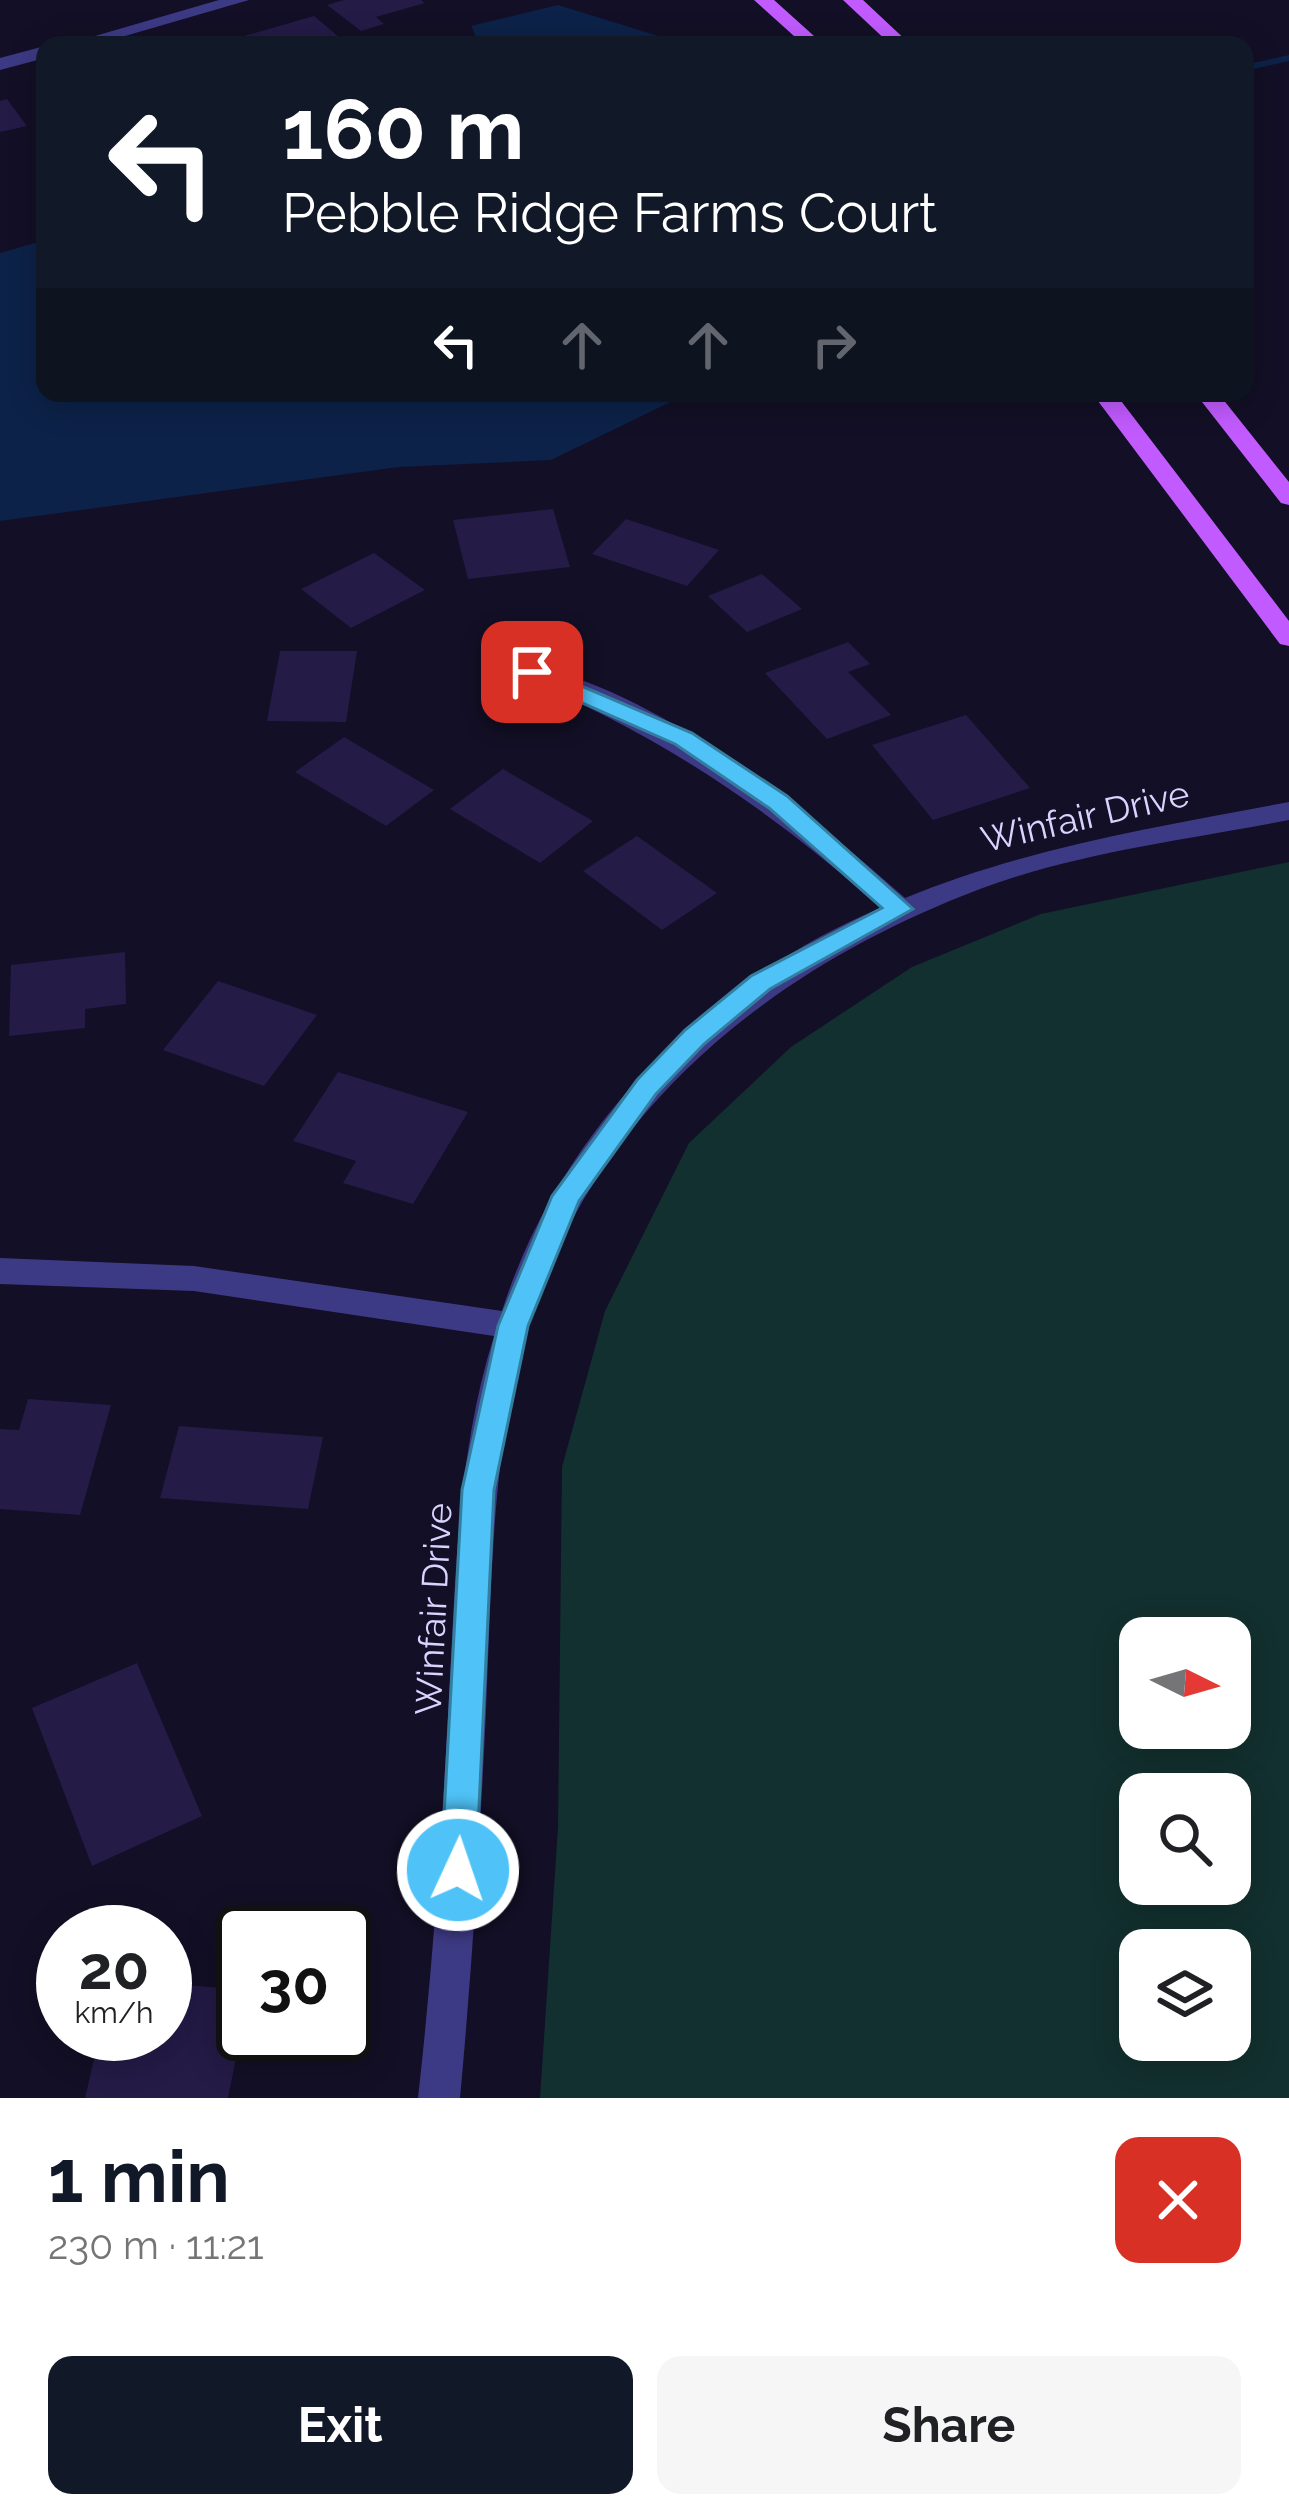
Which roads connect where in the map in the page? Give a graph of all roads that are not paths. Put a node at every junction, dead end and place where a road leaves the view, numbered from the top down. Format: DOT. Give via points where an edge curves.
graph roads {
  1 [pos="240,0"];
  2 [pos="763,0"];
  3 [pos="852,0"];
  4 [pos="106,36"];
  5 [pos="805,36"];
  6 [pos="892,36"];
  7 [pos="36,54"];
  8 [pos="0,64"];
  9 [pos="1110,402"];
  10 [pos="1213,402"];
  11 [pos="1289,498"];
  12 [pos="1289,638"];
  13 [pos="532,672"];
  14 [pos="1289,811"];
  15 [pos="900,909"];
  16 [pos="0,1271"];
  17 [pos="513,1326"];
  18 [pos="439,2098"];
  1 -- 4 [label="street"];
  2 -- 5 [label="main road"];
  3 -- 6 [label="main road"];
  7 -- 8 [label="street"];
  9 -- 12 [label="main road"];
  10 -- 11 [label="main road"];
  13 -- 15 [label="street" via="684,739 778,802"];
  14 -- 15 [label="street, Winfair Drive" via="1067,856"];
  15 -- 17 [label="street, Winfair Drive" via="760,982 646,1087 566,1196"];
  16 -- 17 [label="street" via="147,1272 263,1284"];
  17 -- 18 [label="street, Winfair Drive" via="478,1490"];
}
